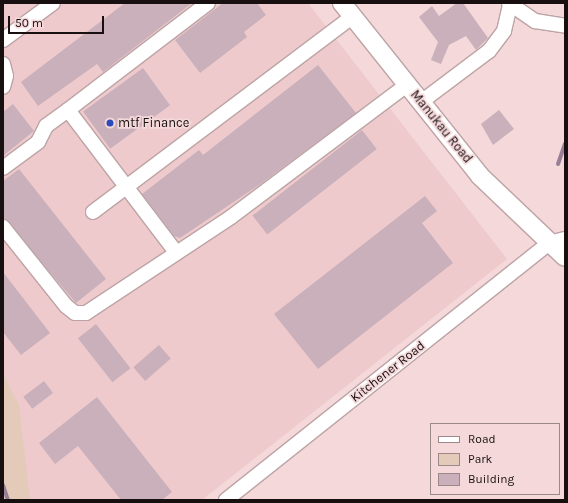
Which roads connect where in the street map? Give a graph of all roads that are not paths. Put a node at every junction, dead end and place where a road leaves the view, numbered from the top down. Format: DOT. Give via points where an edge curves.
graph roads {
  1 [pos="53,3"];
  2 [pos="208,3"];
  3 [pos="510,4"];
  4 [pos="348,10"];
  5 [pos="565,26"];
  6 [pos="3,40"];
  7 [pos="3,64"];
  8 [pos="407,85"];
  9 [pos="3,87"];
  10 [pos="421,102"];
  11 [pos="68,110"];
  12 [pos="3,168"];
  13 [pos="127,187"];
  14 [pos="93,212"];
  15 [pos="3,227"];
  16 [pos="557,241"];
  17 [pos="175,251"];
  18 [pos="565,257"];
  19 [pos="226,500"];
  1 -- 6 [label="street"];
  2 -- 11 [label="street"];
  3 -- 5 [label="street" via="535,21"];
  3 -- 10 [label="street" via="504,31 489,51"];
  4 -- 8 [label="main road, Manukau Road"];
  4 -- 13 [label="street"];
  7 -- 9 [label="street" via="6,76"];
  8 -- 10 [label="main road, Manukau Road"];
  8 -- 17 [label="street" via="231,216"];
  10 -- 16 [label="main road, Manukau Road" via="480,176"];
  11 -- 12 [label="street" via="46,126 38,142"];
  11 -- 13 [label="street"];
  13 -- 14 [label="street"];
  13 -- 17 [label="street"];
  15 -- 17 [label="street" via="66,306 80,314"];
  16 -- 18 [label="main road, Manukau Road"];
  16 -- 19 [label="street, Kitchener Road"];
}
